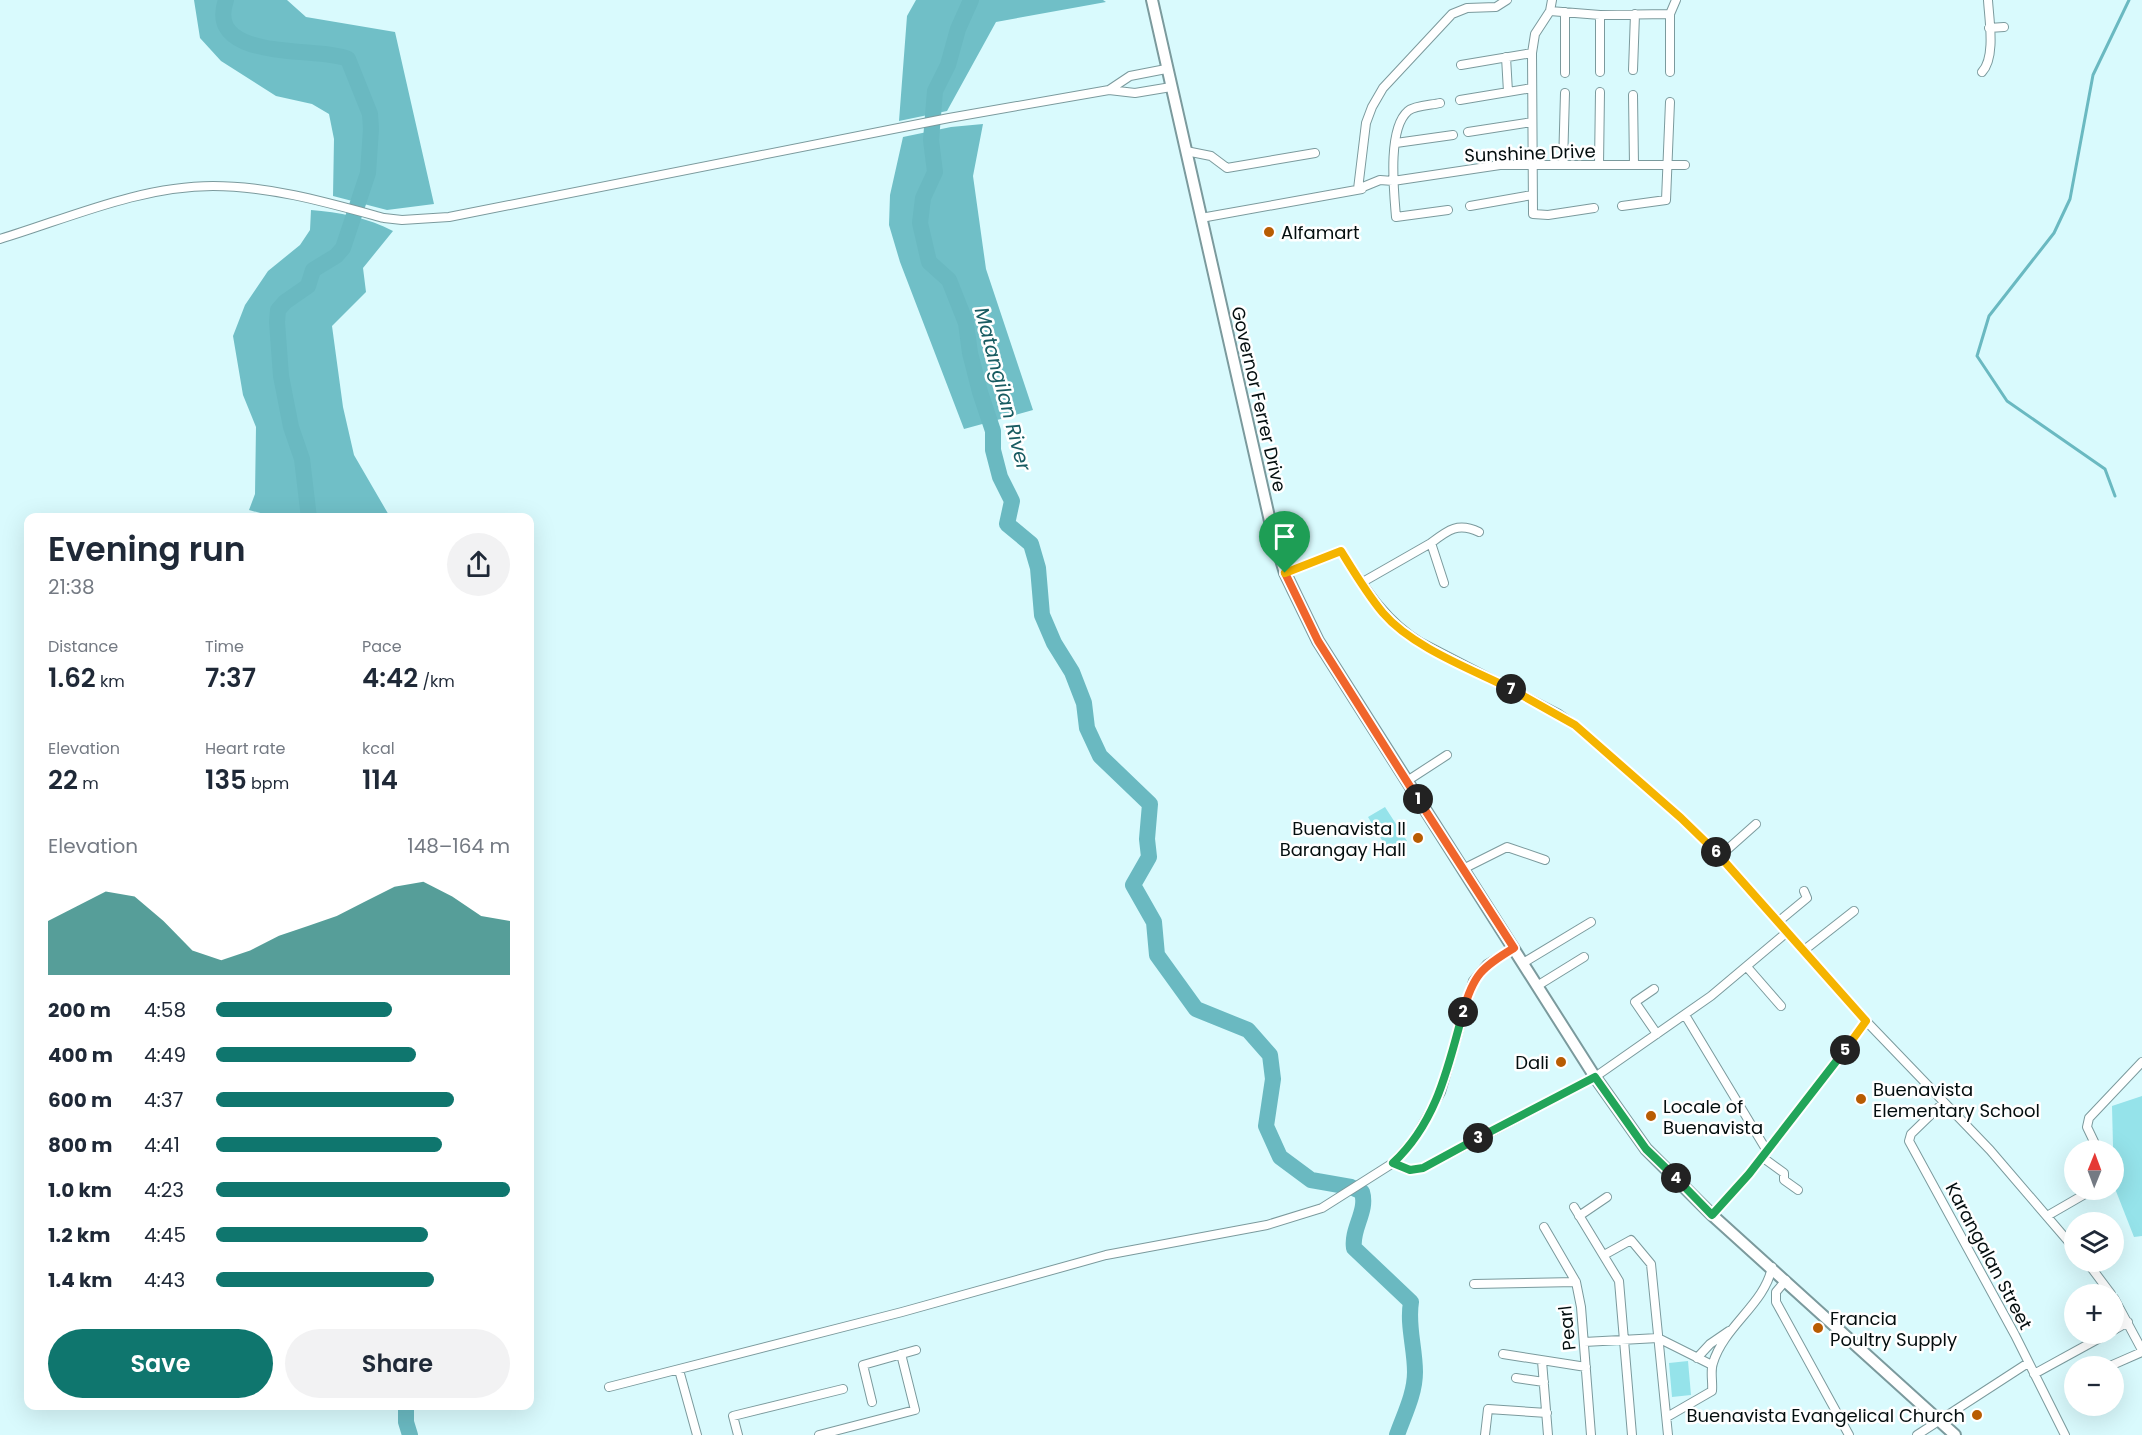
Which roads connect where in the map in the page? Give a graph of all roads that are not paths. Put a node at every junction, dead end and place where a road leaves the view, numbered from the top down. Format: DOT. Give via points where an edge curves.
graph roads {
  1 [pos="1152,0"];
  2 [pos="1507,0"];
  3 [pos="1552,0"];
  4 [pos="1676,0"];
  5 [pos="1988,0"];
  6 [pos="1550,11"];
  7 [pos="1565,12"];
  8 [pos="1635,14"];
  9 [pos="1670,14"];
  10 [pos="1600,15"];
  11 [pos="2004,27"];
  12 [pos="1989,28"];
  13 [pos="1532,53"];
  14 [pos="1506,57"];
  15 [pos="1461,65"];
  16 [pos="1166,69"];
  17 [pos="1633,69"];
  18 [pos="1600,72"];
  19 [pos="1670,72"];
  20 [pos="1982,72"];
  21 [pos="1565,73"];
  22 [pos="1170,87"];
  23 [pos="1532,88"];
  24 [pos="1109,90"];
  25 [pos="1508,92"];
  26 [pos="1600,92"];
  27 [pos="1565,93"];
  28 [pos="1633,95"];
  29 [pos="1460,100"];
  30 [pos="1670,102"];
  31 [pos="1440,103"];
  32 [pos="1532,122"];
  33 [pos="1468,132"];
  34 [pos="1453,135"];
  35 [pos="1396,143"];
  36 [pos="1186,151"];
  37 [pos="1315,153"];
  38 [pos="1530,165"];
  39 [pos="1563,165"];
  40 [pos="1599,165"];
  41 [pos="1634,165"];
  42 [pos="1670,165"];
  43 [pos="1684,165"];
  44 [pos="1393,181"];
  45 [pos="1358,189"];
  46 [pos="1532,195"];
  47 [pos="1470,206"];
  48 [pos="1622,206"];
  49 [pos="1594,208"];
  50 [pos="1448,210"];
  51 [pos="1201,218"];
  52 [pos="0,239"];
  53 [pos="1479,532"];
  54 [pos="1431,543"];
  55 [pos="1285,573"];
  56 [pos="1361,583"];
  57 [pos="1444,583"];
  58 [pos="1447,755"];
  59 [pos="1407,781"];
  60 [pos="1756,824"];
  61 [pos="1720,856"];
  62 [pos="1545,860"];
  63 [pos="1463,869"];
  64 [pos="1804,891"];
  65 [pos="1854,911"];
  66 [pos="1591,922"];
  67 [pos="1779,922"];
  68 [pos="1786,933"];
  69 [pos="1514,948"];
  70 [pos="1803,951"];
  71 [pos="1584,957"];
  72 [pos="1523,963"];
  73 [pos="1747,967"];
  74 [pos="1537,986"];
  75 [pos="1654,988"];
  76 [pos="1781,1006"];
  77 [pos="1685,1015"];
  78 [pos="1866,1021"];
  79 [pos="1657,1034"];
  80 [pos="2142,1062"];
  81 [pos="1595,1077"];
  82 [pos="1944,1102"];
  83 [pos="2093,1140"];
  84 [pos="1765,1154"];
  85 [pos="1393,1163"];
  86 [pos="1798,1190"];
  87 [pos="1607,1197"];
  88 [pos="2075,1200"];
  89 [pos="1574,1207"];
  90 [pos="1712,1215"];
  91 [pos="1579,1216"];
  92 [pos="2047,1216"];
  93 [pos="1544,1227"];
  94 [pos="2064,1236"];
  95 [pos="1604,1256"];
  96 [pos="1772,1267"];
  97 [pos="2094,1272"];
  98 [pos="1786,1280"];
  99 [pos="1576,1282"];
  100 [pos="1474,1284"];
  101 [pos="2103,1284"];
  102 [pos="2124,1316"];
  103 [pos="2128,1322"];
  104 [pos="2124,1324"];
  105 [pos="1730,1330"];
  106 [pos="1658,1338"];
  107 [pos="1624,1339"];
  108 [pos="1584,1342"];
  109 [pos="2089,1344"];
  110 [pos="916,1350"];
  111 [pos="2142,1351"];
  112 [pos="901,1354"];
  113 [pos="1503,1354"];
  114 [pos="1697,1358"];
  115 [pos="2124,1359"];
  116 [pos="1542,1361"];
  117 [pos="2028,1363"];
  118 [pos="1712,1365"];
  119 [pos="1586,1367"];
  120 [pos="679,1370"];
  121 [pos="2034,1374"];
  122 [pos="1516,1378"];
  123 [pos="1544,1382"];
  124 [pos="609,1387"];
  125 [pos="843,1389"];
  126 [pos="873,1402"];
  127 [pos="1546,1413"];
  128 [pos="1667,1417"];
  129 [pos="1938,1420"];
  130 [pos="697,1435"];
  131 [pos="738,1435"];
  132 [pos="819,1435"];
  133 [pos="1485,1435"];
  134 [pos="1548,1435"];
  135 [pos="1591,1435"];
  136 [pos="1632,1435"];
  137 [pos="1668,1435"];
  138 [pos="1849,1435"];
  139 [pos="1917,1435"];
  140 [pos="1955,1435"];
  141 [pos="2065,1435"];
  1 -- 16 [label="main road, Governor Ferrer Drive"];
  2 -- 45 [label="street" via="1496,7 1467,8 1452,14 1383,88 1366,123"];
  3 -- 6 [label="street"];
  4 -- 9 [label="street"];
  5 -- 12 [label="street"];
  6 -- 7 [label="street"];
  6 -- 13 [label="street" via="1534,34"];
  7 -- 10 [label="street"];
  7 -- 21 [label="street"];
  8 -- 9 [label="street"];
  8 -- 10 [label="street"];
  8 -- 17 [label="street"];
  9 -- 19 [label="street"];
  10 -- 18 [label="street"];
  11 -- 12 [label="street"];
  12 -- 20 [label="street" via="1988,57"];
  13 -- 14 [label="street"];
  13 -- 23 [label="street"];
  14 -- 15 [label="street"];
  14 -- 25 [label="street"];
  16 -- 22 [label="main road, Governor Ferrer Drive"];
  16 -- 24 [label="street" via="1130,76"];
  22 -- 24 [label="street" via="1135,93"];
  22 -- 36 [label="main road, Governor Ferrer Drive"];
  23 -- 25 [label="street"];
  23 -- 32 [label="street"];
  24 -- 52 [label="street" via="449,217 384,218 270,191 213,186 146,194"];
  25 -- 29 [label="street"];
  26 -- 40 [label="street"];
  27 -- 39 [label="street"];
  28 -- 41 [label="street"];
  30 -- 42 [label="street"];
  31 -- 35 [label="street" via="1408,111"];
  32 -- 33 [label="street"];
  32 -- 38 [label="street"];
  34 -- 35 [label="street"];
  35 -- 44 [label="street"];
  36 -- 37 [label="street" via="1211,156 1227,168"];
  36 -- 51 [label="main road, Governor Ferrer Drive"];
  38 -- 39 [label="street, Sunshine Drive"];
  38 -- 44 [label="street, Sunshine Drive" via="1479,167"];
  38 -- 46 [label="street"];
  39 -- 40 [label="street, Sunshine Drive"];
  40 -- 41 [label="street, Sunshine Drive"];
  41 -- 42 [label="street, Sunshine Drive"];
  42 -- 43 [label="street, Sunshine Drive"];
  42 -- 48 [label="street" via="1666,200"];
  44 -- 45 [label="street, Sunshine Drive" via="1380,180"];
  44 -- 50 [label="street" via="1396,217"];
  45 -- 51 [label="street, Sunshine Drive"];
  46 -- 47 [label="street"];
  46 -- 49 [label="street" via="1533,214"];
  51 -- 55 [label="main road, Governor Ferrer Drive"];
  53 -- 54 [label="street" via="1455,527"];
  54 -- 56 [label="street"];
  54 -- 57 [label="street"];
  55 -- 56 [label="street" via="1341,551"];
  55 -- 59 [label="main road, Governor Ferrer Drive" via="1318,641"];
  56 -- 61 [label="street" via="1384,614 1416,640 1568,720"];
  58 -- 59 [label="street"];
  59 -- 63 [label="main road, Governor Ferrer Drive"];
  60 -- 61 [label="street"];
  61 -- 67 [label="street"];
  62 -- 63 [label="street" via="1507,847"];
  63 -- 69 [label="main road, Governor Ferrer Drive"];
  64 -- 67 [label="street" via="1807,898"];
  65 -- 70 [label="street"];
  66 -- 72 [label="street"];
  67 -- 68 [label="street"];
  68 -- 70 [label="street"];
  68 -- 73 [label="street"];
  69 -- 72 [label="main road, Governor Ferrer Drive"];
  69 -- 85 [label="street" via="1481,969 1473,981 1439,1098 1415,1138"];
  70 -- 78 [label="street"];
  71 -- 74 [label="street"];
  72 -- 74 [label="main road, Governor Ferrer Drive"];
  73 -- 76 [label="street"];
  73 -- 77 [label="street"];
  74 -- 81 [label="main road, Governor Ferrer Drive"];
  75 -- 79 [label="street" via="1635,1002"];
  77 -- 79 [label="street"];
  77 -- 84 [label="street"];
  78 -- 82 [label="street"];
  78 -- 84 [label="street"];
  79 -- 81 [label="street"];
  80 -- 83 [label="street" via="2090,1118 2087,1127"];
  81 -- 85 [label="street" via="1423,1168 1410,1170"];
  81 -- 90 [label="main road, Governor Ferrer Drive" via="1646,1149"];
  82 -- 92 [label="street"];
  82 -- 117 [label="street, Karangalan Street" via="1911,1134 1909,1141"];
  84 -- 86 [label="street" via="1784,1173 1784,1180"];
  84 -- 90 [label="street"];
  85 -- 120 [label="street" via="1328,1205 1267,1225 1106,1255"];
  87 -- 91 [label="street"];
  88 -- 92 [label="street"];
  89 -- 91 [label="street"];
  90 -- 96 [label="main road, Governor Ferrer Drive"];
  91 -- 95 [label="street"];
  92 -- 94 [label="street"];
  93 -- 99 [label="street, Pearl"];
  95 -- 106 [label="street" via="1631,1239 1651,1264"];
  95 -- 107 [label="street" via="1619,1281"];
  96 -- 98 [label="main road, Governor Ferrer Drive"];
  96 -- 105 [label="street" via="1767,1284"];
  97 -- 101 [label="street"];
  98 -- 129 [label="main road, Governor Ferrer Drive"];
  98 -- 138 [label="street" via="1776,1292 1776,1302"];
  99 -- 100 [label="street"];
  99 -- 108 [label="street, Pearl"];
  102 -- 103 [label="street"];
  103 -- 104 [label="street"];
  103 -- 111 [label="street"];
  105 -- 114 [label="street"];
  105 -- 118 [label="street"];
  106 -- 107 [label="street"];
  106 -- 114 [label="street"];
  106 -- 128 [label="street"];
  107 -- 108 [label="street"];
  107 -- 136 [label="street"];
  108 -- 119 [label="street, Pearl"];
  109 -- 121 [label="street"];
  110 -- 112 [label="street"];
  111 -- 115 [label="street"];
  112 -- 126 [label="street" via="863,1365"];
  112 -- 132 [label="street" via="915,1410"];
  113 -- 116 [label="street"];
  114 -- 118 [label="street"];
  116 -- 119 [label="street"];
  116 -- 123 [label="street"];
  117 -- 121 [label="street, Karangalan Street"];
  117 -- 129 [label="street"];
  118 -- 128 [label="street" via="1712,1391"];
  119 -- 135 [label="street, Pearl"];
  120 -- 124 [label="street"];
  120 -- 130 [label="street"];
  121 -- 141 [label="street, Karangalan Street"];
  122 -- 123 [label="street"];
  123 -- 127 [label="street"];
  125 -- 131 [label="street" via="733,1416"];
  127 -- 133 [label="street" via="1488,1409"];
  127 -- 134 [label="street"];
  128 -- 137 [label="street"];
  129 -- 139 [label="street"];
  129 -- 140 [label="main road, Governor Ferrer Drive"];
}
